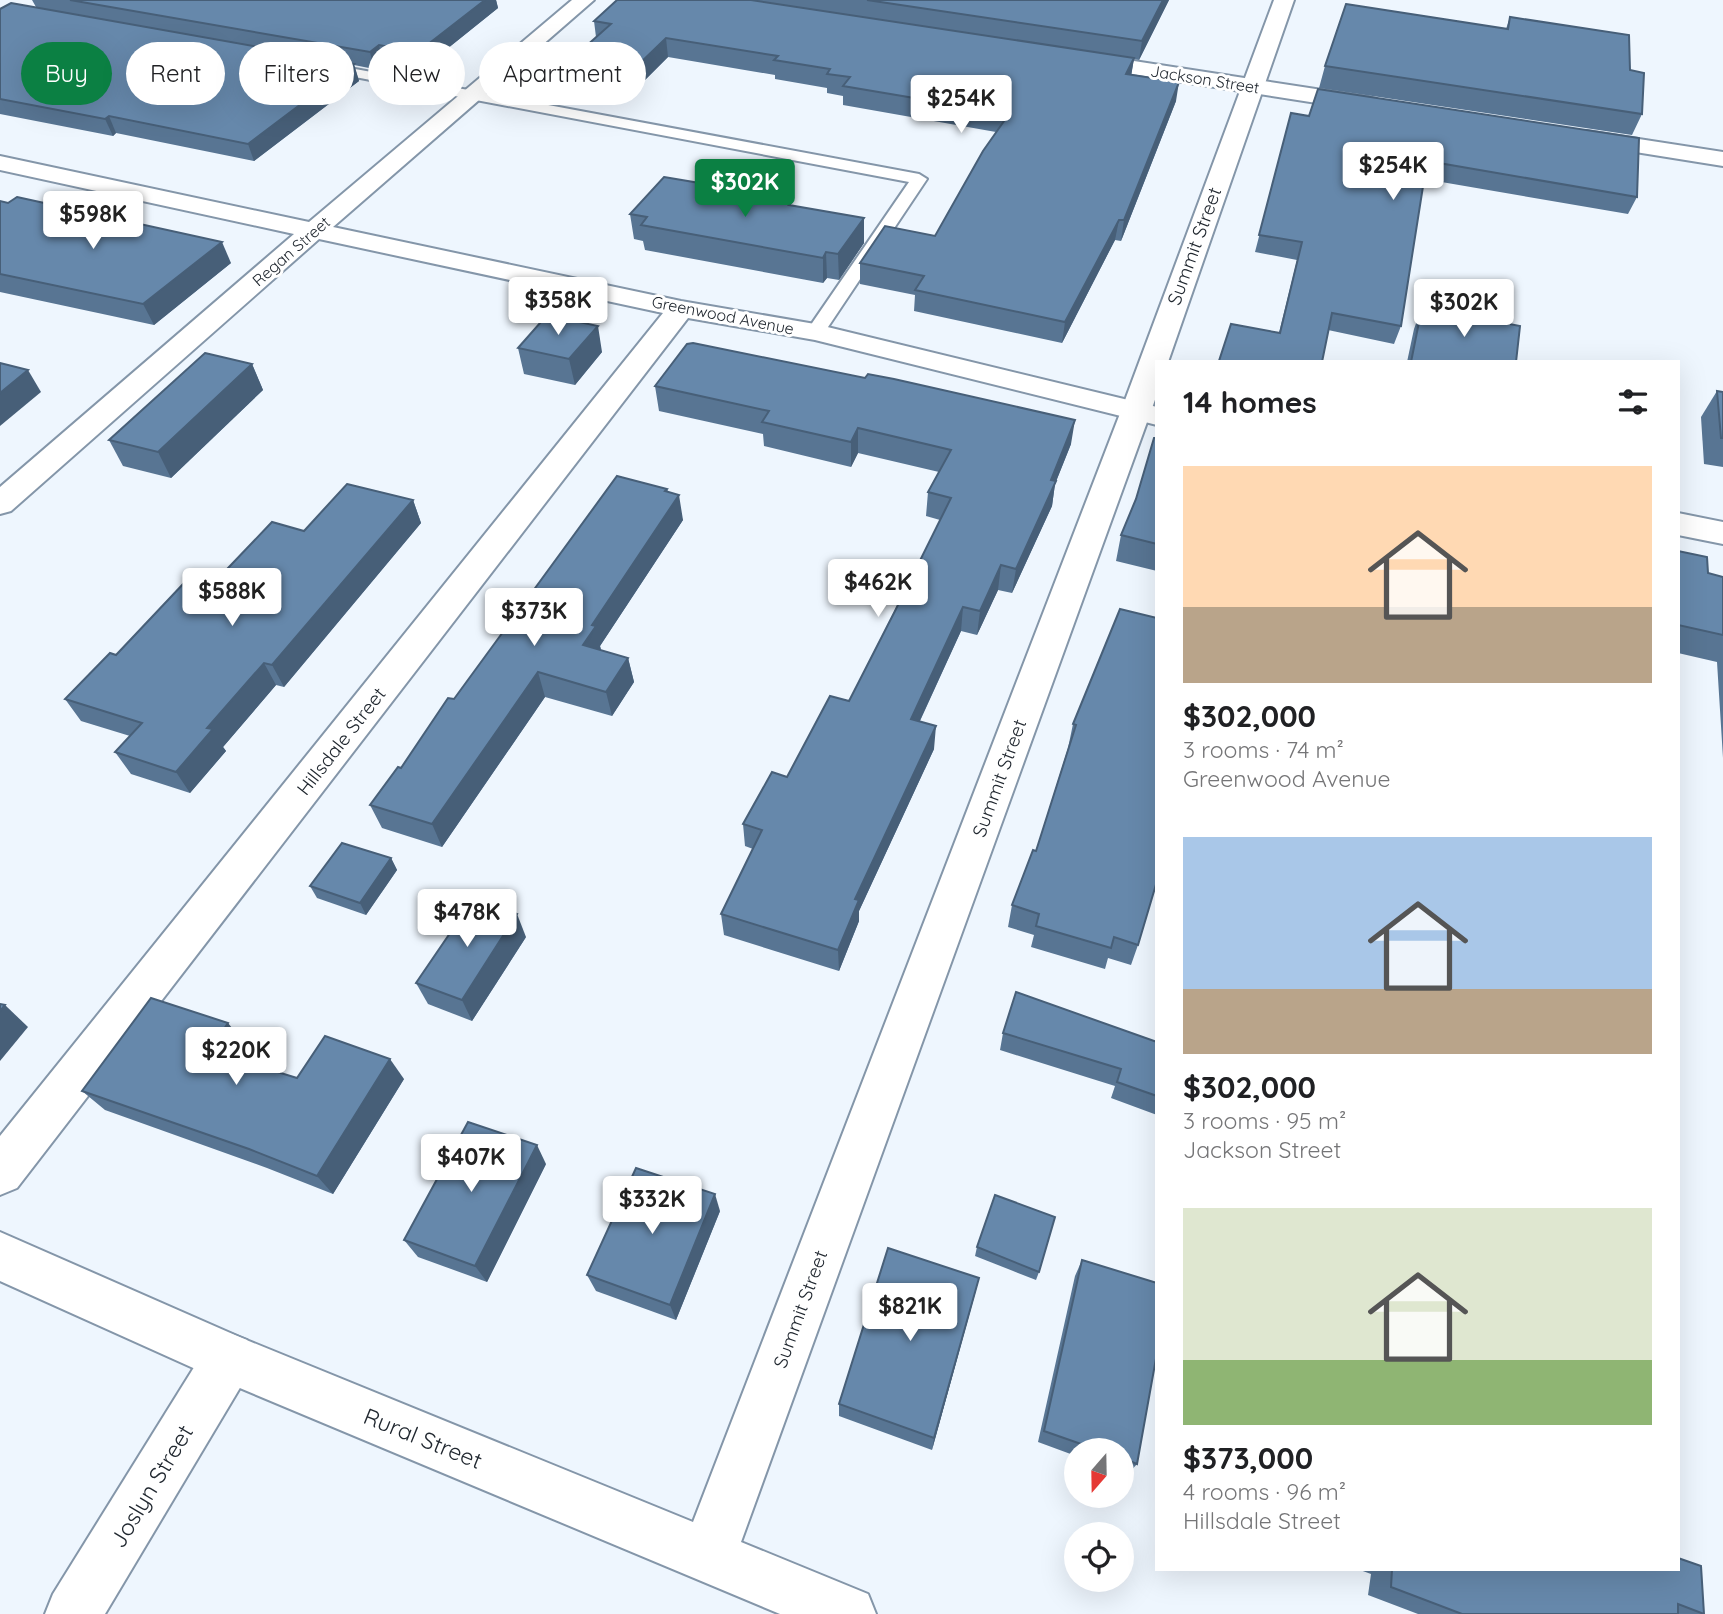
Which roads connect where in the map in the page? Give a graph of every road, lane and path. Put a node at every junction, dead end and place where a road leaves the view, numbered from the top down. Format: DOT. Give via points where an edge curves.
graph roads {
  1 [pos="584,0"];
  2 [pos="1284,0"];
  3 [pos="1059,56"];
  4 [pos="354,73"];
  5 [pos="1251,86"];
  6 [pos="474,94"];
  7 [pos="1386,107"];
  8 [pos="1561,134"];
  9 [pos="1723,159"];
  10 [pos="0,163"];
  11 [pos="316,230"];
  12 [pos="681,309"];
  13 [pos="815,332"];
  14 [pos="1163,360"];
  15 [pos="1155,385"];
  16 [pos="1146,413"];
  17 [pos="0,504"];
  18 [pos="1680,524"];
  19 [pos="1723,533"];
  20 [pos="0,1172"];
  21 [pos="0,1256"];
  22 [pos="229,1358"];
  23 [pos="709,1554"];
  24 [pos="798,1604"];
  25 [pos="73,1614"];
  26 [pos="848,1614"];
  1 -- 6 [label="street, Regan Street"];
  2 -- 5 [label="street, Summit Street"];
  3 -- 5 [label="street, Jackson Street"];
  4 -- 6 [label="lane"];
  5 -- 7 [label="street, Jackson Street"];
  5 -- 14 [label="street, Summit Street"];
  6 -- 11 [label="street, Regan Street"];
  6 -- 13 [label="lane" via="919,179"];
  8 -- 9 [label="street"];
  10 -- 11 [label="street, Greenwood Avenue"];
  11 -- 12 [label="street, Greenwood Avenue"];
  11 -- 17 [label="street, Regan Street"];
  12 -- 13 [label="street, Greenwood Avenue"];
  12 -- 20 [label="street, Hillsdale Street"];
  13 -- 16 [label="street, Greenwood Avenue"];
  15 -- 16 [label="street, Summit Street"];
  16 -- 23 [label="street, Summit Street"];
  18 -- 19 [label="street"];
  21 -- 22 [label="street, Rural Street"];
  22 -- 23 [label="street, Rural Street"];
  22 -- 25 [label="street, Joslyn Street"];
  23 -- 24 [label="street, Rural Street"];
  24 -- 26 [label="street, Rural Street"];
}
